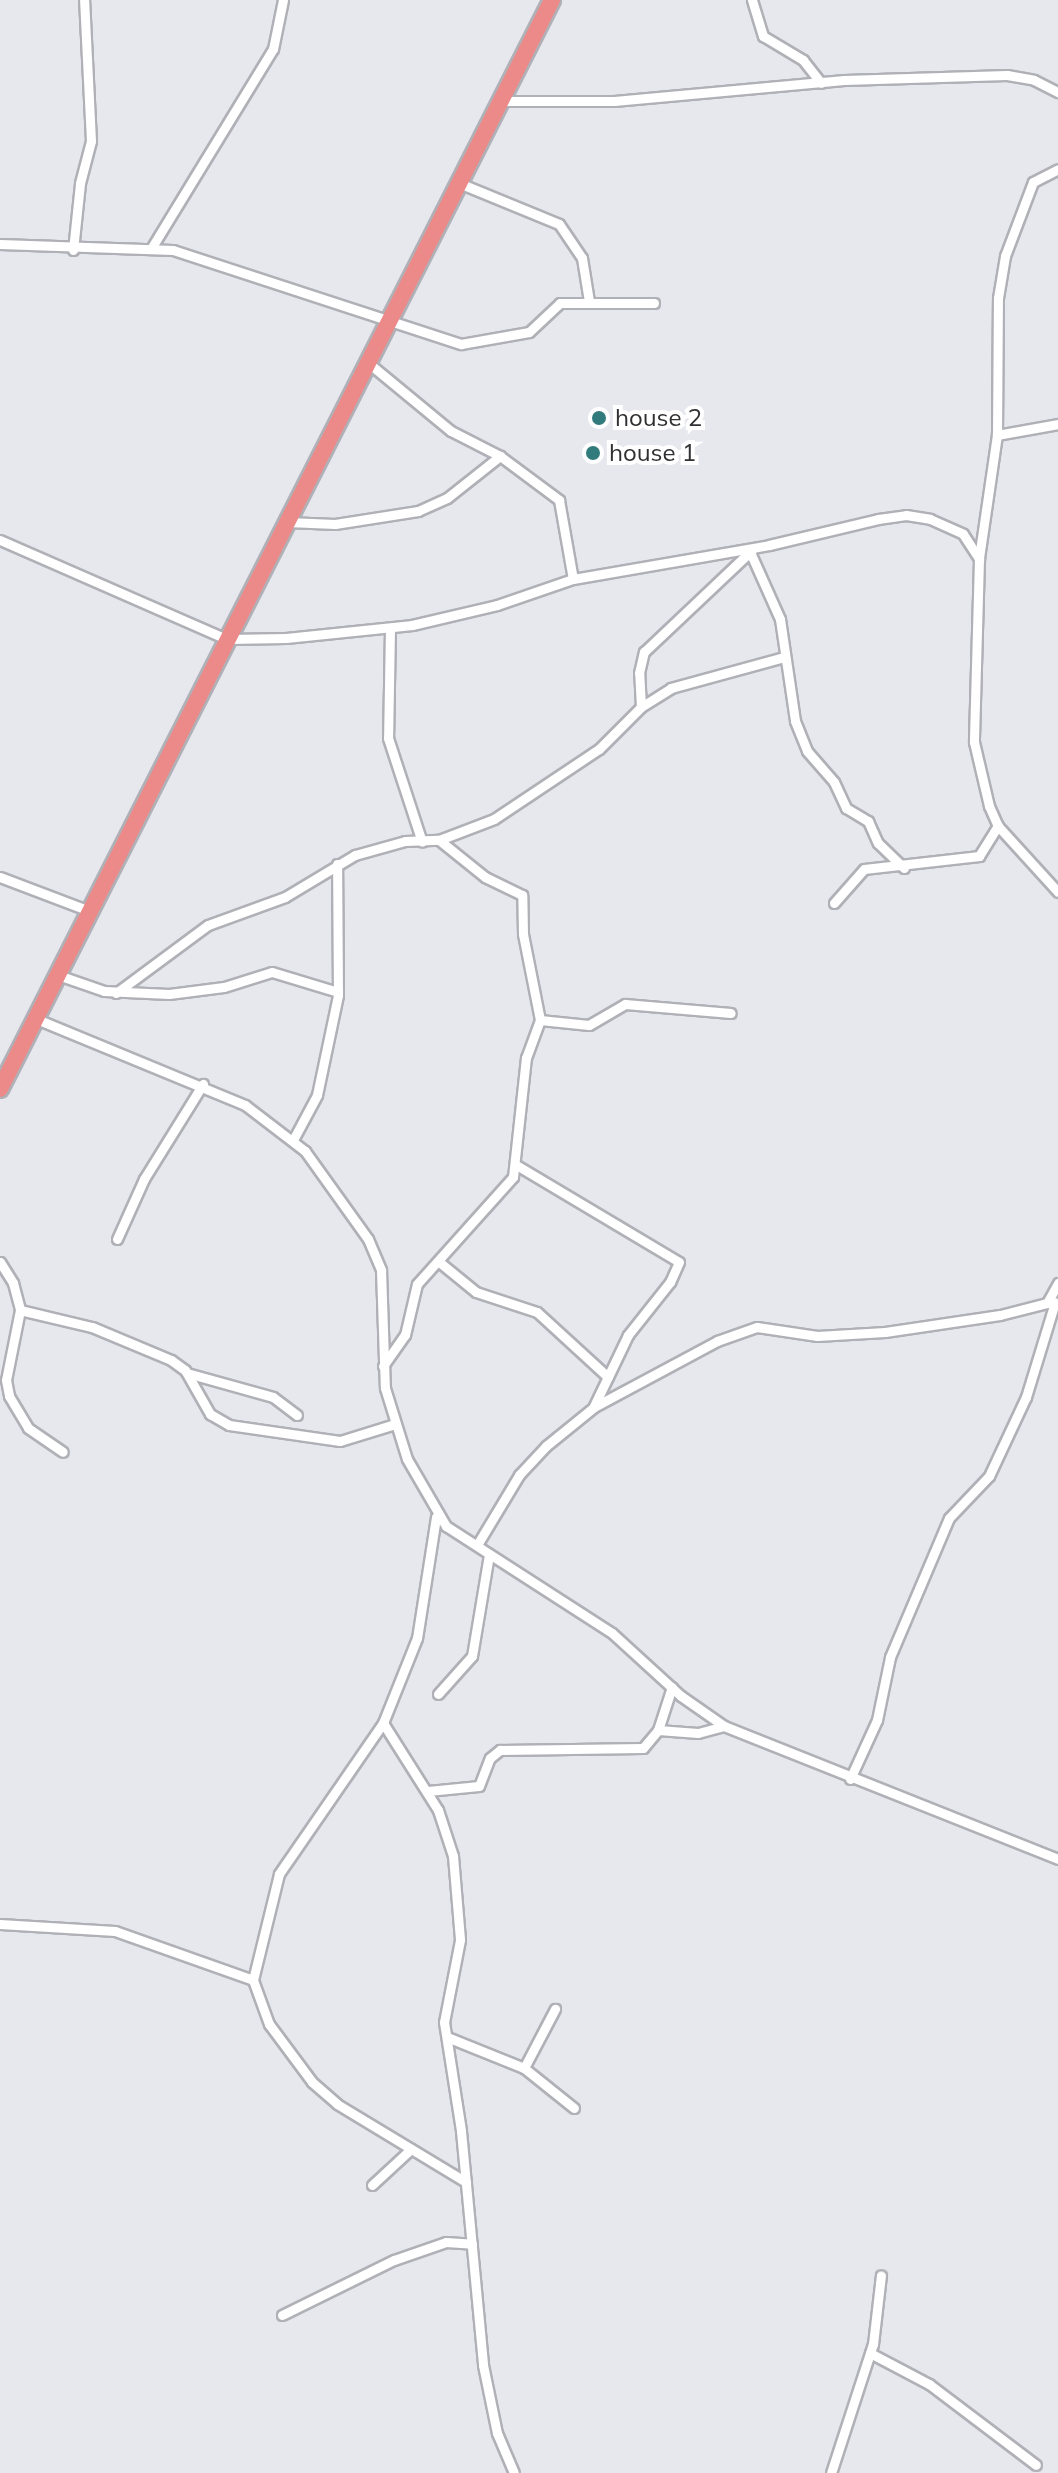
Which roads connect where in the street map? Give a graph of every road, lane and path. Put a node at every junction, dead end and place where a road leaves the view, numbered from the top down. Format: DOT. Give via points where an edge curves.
graph roads {
  1 [pos="84,0"];
  2 [pos="283,0"];
  3 [pos="552,0"];
  4 [pos="752,0"];
  5 [pos="821,83"];
  6 [pos="1058,92"];
  7 [pos="499,101"];
  8 [pos="1058,169"];
  9 [pos="459,183"];
  10 [pos="0,244"];
  11 [pos="152,247"];
  12 [pos="73,250"];
  13 [pos="589,301"];
  14 [pos="654,303"];
  15 [pos="387,319"];
  16 [pos="366,361"];
  17 [pos="1058,424"];
  18 [pos="997,435"];
  19 [pos="500,456"];
  20 [pos="287,522"];
  21 [pos="0,540"];
  22 [pos="752,550"];
  23 [pos="979,559"];
  24 [pos="573,579"];
  25 [pos="390,628"];
  26 [pos="227,639"];
  27 [pos="784,657"];
  28 [pos="641,707"];
  29 [pos="998,826"];
  30 [pos="439,840"];
  31 [pos="422,842"];
  32 [pos="337,864"];
  33 [pos="904,868"];
  34 [pos="0,877"];
  35 [pos="1058,892"];
  36 [pos="834,903"];
  37 [pos="87,910"];
  38 [pos="55,974"];
  39 [pos="338,992"];
  40 [pos="116,993"];
  41 [pos="731,1013"];
  42 [pos="34,1018"];
  43 [pos="540,1020"];
  44 [pos="203,1084"];
  45 [pos="0,1089"];
  46 [pos="293,1140"];
  47 [pos="518,1166"];
  48 [pos="117,1239"];
  49 [pos="438,1261"];
  50 [pos="0,1262"];
  51 [pos="1058,1283"];
  52 [pos="1054,1302"];
  53 [pos="20,1310"];
  54 [pos="383,1366"];
  55 [pos="187,1373"];
  56 [pos="608,1377"];
  57 [pos="594,1407"];
  58 [pos="297,1415"];
  59 [pos="395,1424"];
  60 [pos="63,1452"];
  61 [pos="436,1517"];
  62 [pos="477,1545"];
  63 [pos="489,1554"];
  64 [pos="672,1687"];
  65 [pos="438,1694"];
  66 [pos="383,1723"];
  67 [pos="724,1726"];
  68 [pos="658,1730"];
  69 [pos="850,1779"];
  70 [pos="428,1791"];
  71 [pos="1058,1859"];
  72 [pos="0,1924"];
  73 [pos="253,1980"];
  74 [pos="555,2009"];
  75 [pos="447,2037"];
  76 [pos="524,2068"];
  77 [pos="574,2108"];
  78 [pos="411,2149"];
  79 [pos="466,2182"];
  80 [pos="372,2185"];
  81 [pos="472,2244"];
  82 [pos="881,2275"];
  83 [pos="282,2315"];
  84 [pos="870,2353"];
  85 [pos="1036,2465"];
  86 [pos="514,2473"];
  87 [pos="831,2473"];
  1 -- 12 [label="street" via="91,141 80,183"];
  2 -- 11 [label="street" via="273,49"];
  3 -- 7 [label="highway"];
  4 -- 5 [label="street" via="763,36 803,60"];
  5 -- 6 [label="street" via="1007,75"];
  5 -- 7 [label="street" via="614,101"];
  7 -- 9 [label="highway"];
  8 -- 18 [label="street" via="1033,182 1005,256 998,298"];
  9 -- 13 [label="street" via="559,224 582,258"];
  9 -- 15 [label="highway"];
  10 -- 12 [label="street"];
  11 -- 12 [label="street"];
  11 -- 15 [label="street" via="210,260"];
  13 -- 14 [label="street"];
  13 -- 15 [label="street" via="560,303 525,334 469,344"];
  15 -- 16 [label="highway"];
  16 -- 19 [label="street" via="451,431"];
  16 -- 20 [label="highway"];
  17 -- 18 [label="street"];
  18 -- 23 [label="street"];
  19 -- 20 [label="street" via="447,498 418,511 335,524"];
  19 -- 24 [label="street" via="562,505"];
  20 -- 26 [label="highway"];
  21 -- 26 [label="street"];
  22 -- 23 [label="street" via="906,515 953,527 973,545"];
  22 -- 24 [label="street"];
  22 -- 27 [label="street" via="780,619"];
  22 -- 28 [label="street" via="644,652"];
  23 -- 29 [label="street" via="974,742"];
  24 -- 25 [label="street" via="497,605"];
  25 -- 26 [label="street"];
  25 -- 31 [label="street" via="388,738"];
  26 -- 37 [label="highway"];
  27 -- 28 [label="street" via="686,681"];
  27 -- 33 [label="street" via="795,721 807,751 834,782 846,808 868,821 878,843"];
  28 -- 30 [label="street" via="599,749 535,797"];
  29 -- 33 [label="street" via="979,856"];
  29 -- 35 [label="street"];
  30 -- 31 [label="street"];
  30 -- 43 [label="street" via="485,877 522,895 523,934"];
  31 -- 32 [label="street" via="399,842"];
  32 -- 39 [label="street"];
  32 -- 40 [label="street" via="285,897 208,925"];
  33 -- 36 [label="street" via="857,873"];
  34 -- 37 [label="street"];
  37 -- 38 [label="highway"];
  38 -- 40 [label="street"];
  38 -- 42 [label="highway"];
  39 -- 40 [label="street" via="272,972 214,989"];
  39 -- 46 [label="street" via="317,1095"];
  41 -- 43 [label="street" via="625,1004 589,1025"];
  42 -- 44 [label="street"];
  42 -- 45 [label="highway"];
  43 -- 47 [label="street" via="524,1071"];
  44 -- 46 [label="street" via="268,1118"];
  44 -- 48 [label="street" via="144,1179"];
  46 -- 54 [label="street" via="337,1193 381,1270"];
  47 -- 49 [label="street"];
  47 -- 56 [label="street" via="679,1262 670,1282 628,1335"];
  49 -- 54 [label="street" via="417,1284 405,1335"];
  49 -- 56 [label="street" via="476,1292 537,1312"];
  50 -- 53 [label="street"];
  51 -- 52 [label="street"];
  52 -- 57 [label="street" via="885,1332 817,1336 770,1326 745,1329"];
  52 -- 69 [label="street" via="1026,1397 989,1476 949,1518 890,1657 877,1720"];
  53 -- 55 [label="street" via="92,1327 171,1360"];
  53 -- 60 [label="street" via="6,1380 9,1396 28,1428"];
  54 -- 59 [label="street"];
  55 -- 58 [label="street" via="273,1397"];
  55 -- 59 [label="street" via="210,1414 229,1425 340,1441"];
  56 -- 57 [label="street"];
  57 -- 62 [label="street" via="532,1459"];
  59 -- 61 [label="street"];
  61 -- 62 [label="street"];
  61 -- 66 [label="street" via="417,1638"];
  62 -- 63 [label="street"];
  63 -- 64 [label="street" via="612,1633"];
  63 -- 65 [label="street" via="472,1656"];
  64 -- 67 [label="street"];
  64 -- 68 [label="street"];
  66 -- 70 [label="street"];
  66 -- 73 [label="street" via="279,1874"];
  67 -- 68 [label="street" via="698,1733"];
  67 -- 69 [label="street"];
  68 -- 70 [label="street" via="651,1743 631,1750 500,1750 490,1758 479,1786"];
  69 -- 71 [label="street"];
  70 -- 75 [label="street" via="453,1856 460,1940 446,2008"];
  72 -- 73 [label="street" via="115,1931"];
  73 -- 78 [label="street" via="269,2024 300,2069 337,2104"];
  74 -- 76 [label="street"];
  75 -- 76 [label="street"];
  75 -- 79 [label="street"];
  76 -- 77 [label="street"];
  78 -- 79 [label="street"];
  78 -- 80 [label="street"];
  79 -- 81 [label="street"];
  81 -- 83 [label="street" via="446,2242 394,2260"];
  81 -- 86 [label="street" via="483,2365 497,2433"];
  82 -- 84 [label="street"];
  84 -- 85 [label="street" via="929,2384"];
  84 -- 87 [label="street"];
}
